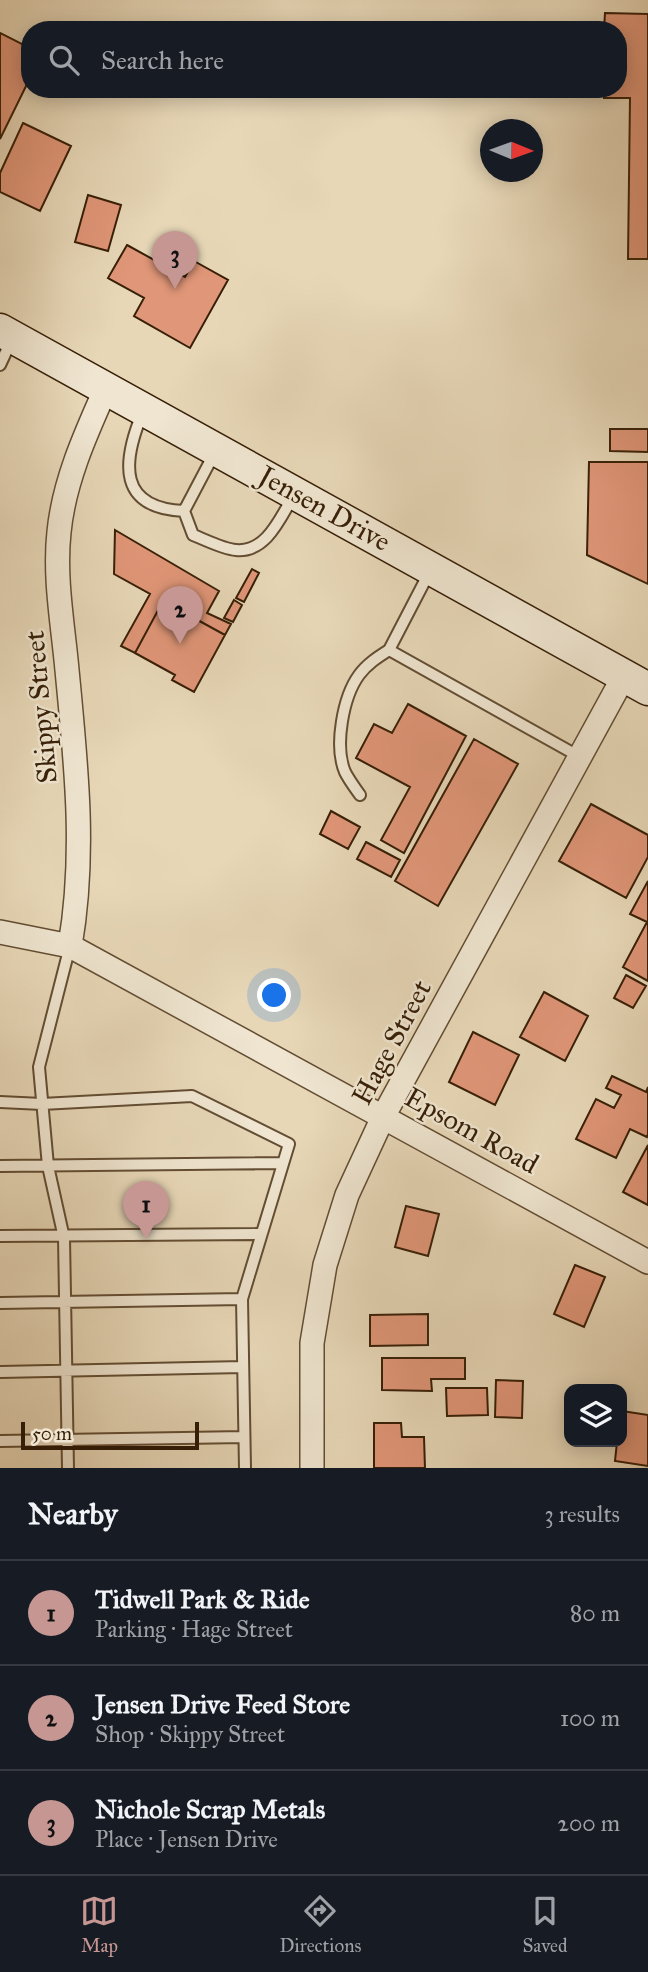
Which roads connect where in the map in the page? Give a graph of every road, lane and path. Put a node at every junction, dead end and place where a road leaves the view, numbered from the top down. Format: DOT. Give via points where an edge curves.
graph roads {
  1 [pos="6,333"];
  2 [pos="0,365"];
  3 [pos="107,386"];
  4 [pos="145,408"];
  5 [pos="217,448"];
  6 [pos="296,492"];
  7 [pos="184,511"];
  8 [pos="432,568"];
  9 [pos="388,649"];
  10 [pos="636,683"];
  11 [pos="580,757"];
  12 [pos="360,795"];
  13 [pos="0,932"];
  14 [pos="70,946"];
  15 [pos="0,1102"];
  16 [pos="42,1104"];
  17 [pos="384,1115"];
  18 [pos="283,1163"];
  19 [pos="0,1166"];
  20 [pos="48,1166"];
  21 [pos="259,1234"];
  22 [pos="0,1236"];
  23 [pos="64,1238"];
  24 [pos="648,1262"];
  25 [pos="242,1298"];
  26 [pos="65,1302"];
  27 [pos="0,1303"];
  28 [pos="243,1367"];
  29 [pos="66,1370"];
  30 [pos="0,1372"];
  31 [pos="244,1437"];
  32 [pos="67,1440"];
  33 [pos="0,1441"];
  34 [pos="68,1468"];
  35 [pos="244,1468"];
  36 [pos="312,1468"];
  1 -- 2 [label="lane"];
  1 -- 3 [label="main road, Jensen Drive"];
  3 -- 4 [label="main road, Jensen Drive"];
  3 -- 14 [label="street, Skippy Street" via="68,485 59,532 58,581 80,816 78,900"];
  4 -- 5 [label="main road, Jensen Drive"];
  4 -- 7 [label="lane" via="130,445 128,471 134,489 160,510"];
  5 -- 6 [label="main road, Jensen Drive"];
  5 -- 7 [label="lane"];
  6 -- 7 [label="lane" via="268,538 237,551 193,536"];
  6 -- 8 [label="main road, Jensen Drive"];
  8 -- 9 [label="lane"];
  8 -- 10 [label="main road, Jensen Drive"];
  9 -- 11 [label="lane"];
  9 -- 12 [label="lane" via="357,677 345,709 340,753"];
  10 -- 11 [label="street, Hage Street"];
  11 -- 17 [label="street, Hage Street"];
  13 -- 14 [label="street, Epsom Road"];
  14 -- 16 [label="lane" via="39,1067"];
  14 -- 17 [label="street, Epsom Road"];
  15 -- 16 [label="lane"];
  16 -- 18 [label="lane" via="192,1096 289,1144"];
  16 -- 20 [label="lane"];
  17 -- 24 [label="street, Epsom Road"];
  17 -- 36 [label="street, Hage Street" via="347,1195 325,1265 312,1343"];
  18 -- 20 [label="lane"];
  18 -- 21 [label="lane"];
  19 -- 20 [label="lane"];
  20 -- 23 [label="lane"];
  21 -- 23 [label="lane"];
  21 -- 25 [label="lane"];
  22 -- 23 [label="lane"];
  23 -- 26 [label="lane"];
  25 -- 26 [label="lane"];
  25 -- 28 [label="lane"];
  26 -- 27 [label="lane"];
  26 -- 29 [label="lane"];
  28 -- 29 [label="lane"];
  28 -- 31 [label="lane"];
  29 -- 30 [label="lane"];
  29 -- 32 [label="lane"];
  31 -- 32 [label="lane"];
  31 -- 35 [label="lane"];
  32 -- 33 [label="lane"];
  32 -- 34 [label="lane"];
}
